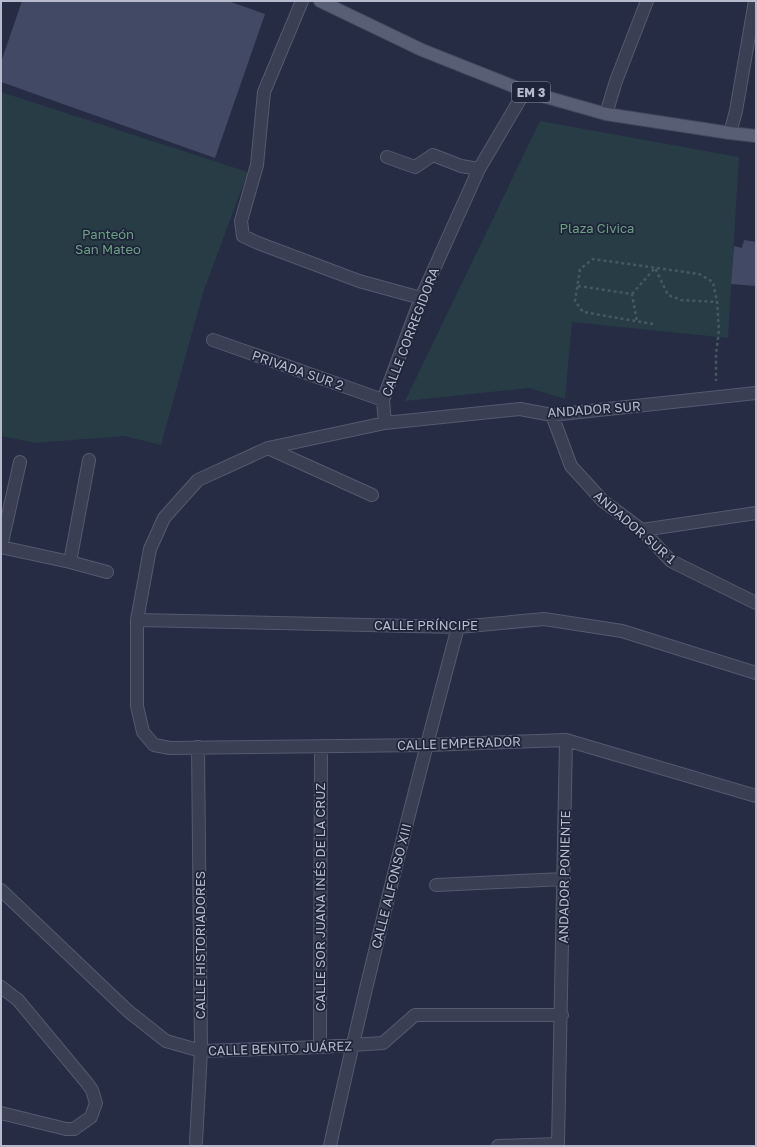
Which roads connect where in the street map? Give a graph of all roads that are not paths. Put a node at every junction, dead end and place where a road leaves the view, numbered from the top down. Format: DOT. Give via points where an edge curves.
graph roads {
  1 [pos="302,1"];
  2 [pos="320,1"];
  3 [pos="647,1"];
  4 [pos="755,1"];
  5 [pos="525,91"];
  6 [pos="606,114"];
  7 [pos="730,133"];
  8 [pos="756,136"];
  9 [pos="387,157"];
  10 [pos="478,169"];
  11 [pos="422,298"];
  12 [pos="213,340"];
  13 [pos="756,393"];
  14 [pos="383,400"];
  15 [pos="552,415"];
  16 [pos="385,423"];
  17 [pos="268,448"];
  18 [pos="89,460"];
  19 [pos="20,462"];
  20 [pos="372,495"];
  21 [pos="756,513"];
  22 [pos="642,530"];
  23 [pos="1,547"];
  24 [pos="70,562"];
  25 [pos="107,572"];
  26 [pos="756,603"];
  27 [pos="137,620"];
  28 [pos="458,627"];
  29 [pos="756,673"];
  30 [pos="566,740"];
  31 [pos="427,745"];
  32 [pos="321,746"];
  33 [pos="198,747"];
  34 [pos="756,796"];
  35 [pos="564,879"];
  36 [pos="436,885"];
  37 [pos="1,890"];
  38 [pos="1,987"];
  39 [pos="562,1015"];
  40 [pos="352,1045"];
  41 [pos="320,1048"];
  42 [pos="201,1051"];
  43 [pos="1,1112"];
  44 [pos="196,1142"];
  45 [pos="330,1146"];
  46 [pos="498,1146"];
  1 -- 11 [label="street" via="264,92 257,165 241,221 243,236 359,280"];
  2 -- 5 [label="main road, EM 3" via="422,50"];
  3 -- 6 [label="street"];
  4 -- 7 [label="street"];
  5 -- 6 [label="main road, EM 3"];
  5 -- 10 [label="street, CALLE CORREGIDORA"];
  6 -- 7 [label="main road, EM 3"];
  7 -- 8 [label="main road, EM 3"];
  9 -- 10 [label="street" via="415,166 433,155 461,166"];
  10 -- 11 [label="street, CALLE CORREGIDORA"];
  11 -- 14 [label="street, CALLE CORREGIDORA"];
  12 -- 14 [label="street, PRIVADA SUR 2"];
  13 -- 15 [label="street, ANDADOR SUR"];
  14 -- 16 [label="street, CALLE CORREGIDORA"];
  15 -- 16 [label="street, ANDADOR SUR" via="520,409"];
  15 -- 22 [label="street, ANDADOR SUR 1" via="571,466 602,501"];
  16 -- 17 [label="street"];
  17 -- 20 [label="street"];
  17 -- 27 [label="street" via="198,480 164,518 150,549"];
  18 -- 24 [label="street"];
  19 -- 23 [label="street"];
  21 -- 22 [label="street"];
  22 -- 26 [label="street, ANDADOR SUR 1" via="671,561"];
  23 -- 24 [label="street"];
  24 -- 25 [label="street"];
  27 -- 28 [label="street, CALLE PRÍNCIPE"];
  27 -- 33 [label="street, CALLE EMPERADOR" via="137,706 144,732 154,745 170,748"];
  28 -- 29 [label="street, CALLE PRÍNCIPE" via="544,619 622,631"];
  28 -- 31 [label="street, CALLE ALFONSO XIII"];
  30 -- 31 [label="street, CALLE EMPERADOR"];
  30 -- 34 [label="street, CALLE EMPERADOR"];
  30 -- 35 [label="street, ANDADOR PONIENTE"];
  31 -- 32 [label="street, CALLE EMPERADOR"];
  31 -- 40 [label="street, CALLE ALFONSO XIII"];
  32 -- 33 [label="street, CALLE EMPERADOR"];
  32 -- 41 [label="street, CALLE SOR JUANA INÉS DE LA CRUZ"];
  33 -- 42 [label="street, CALLE HISTORIADORES"];
  35 -- 36 [label="street"];
  35 -- 39 [label="street, ANDADOR PONIENTE"];
  37 -- 42 [label="street, CALLE BENITO JUÁREZ" via="128,1011 166,1041"];
  38 -- 43 [label="street" via="18,1000 92,1090 96,1103 91,1117 74,1129"];
  39 -- 40 [label="street, CALLE BENITO JUÁREZ" via="415,1015 383,1043"];
  39 -- 46 [label="street, ANDADOR PONIENTE" via="558,1144"];
  40 -- 41 [label="street, CALLE BENITO JUÁREZ"];
  40 -- 45 [label="street, CALLE ALFONSO XIII"];
  41 -- 42 [label="street, CALLE BENITO JUÁREZ"];
  42 -- 44 [label="street, CALLE HISTORIADORES"];
}
